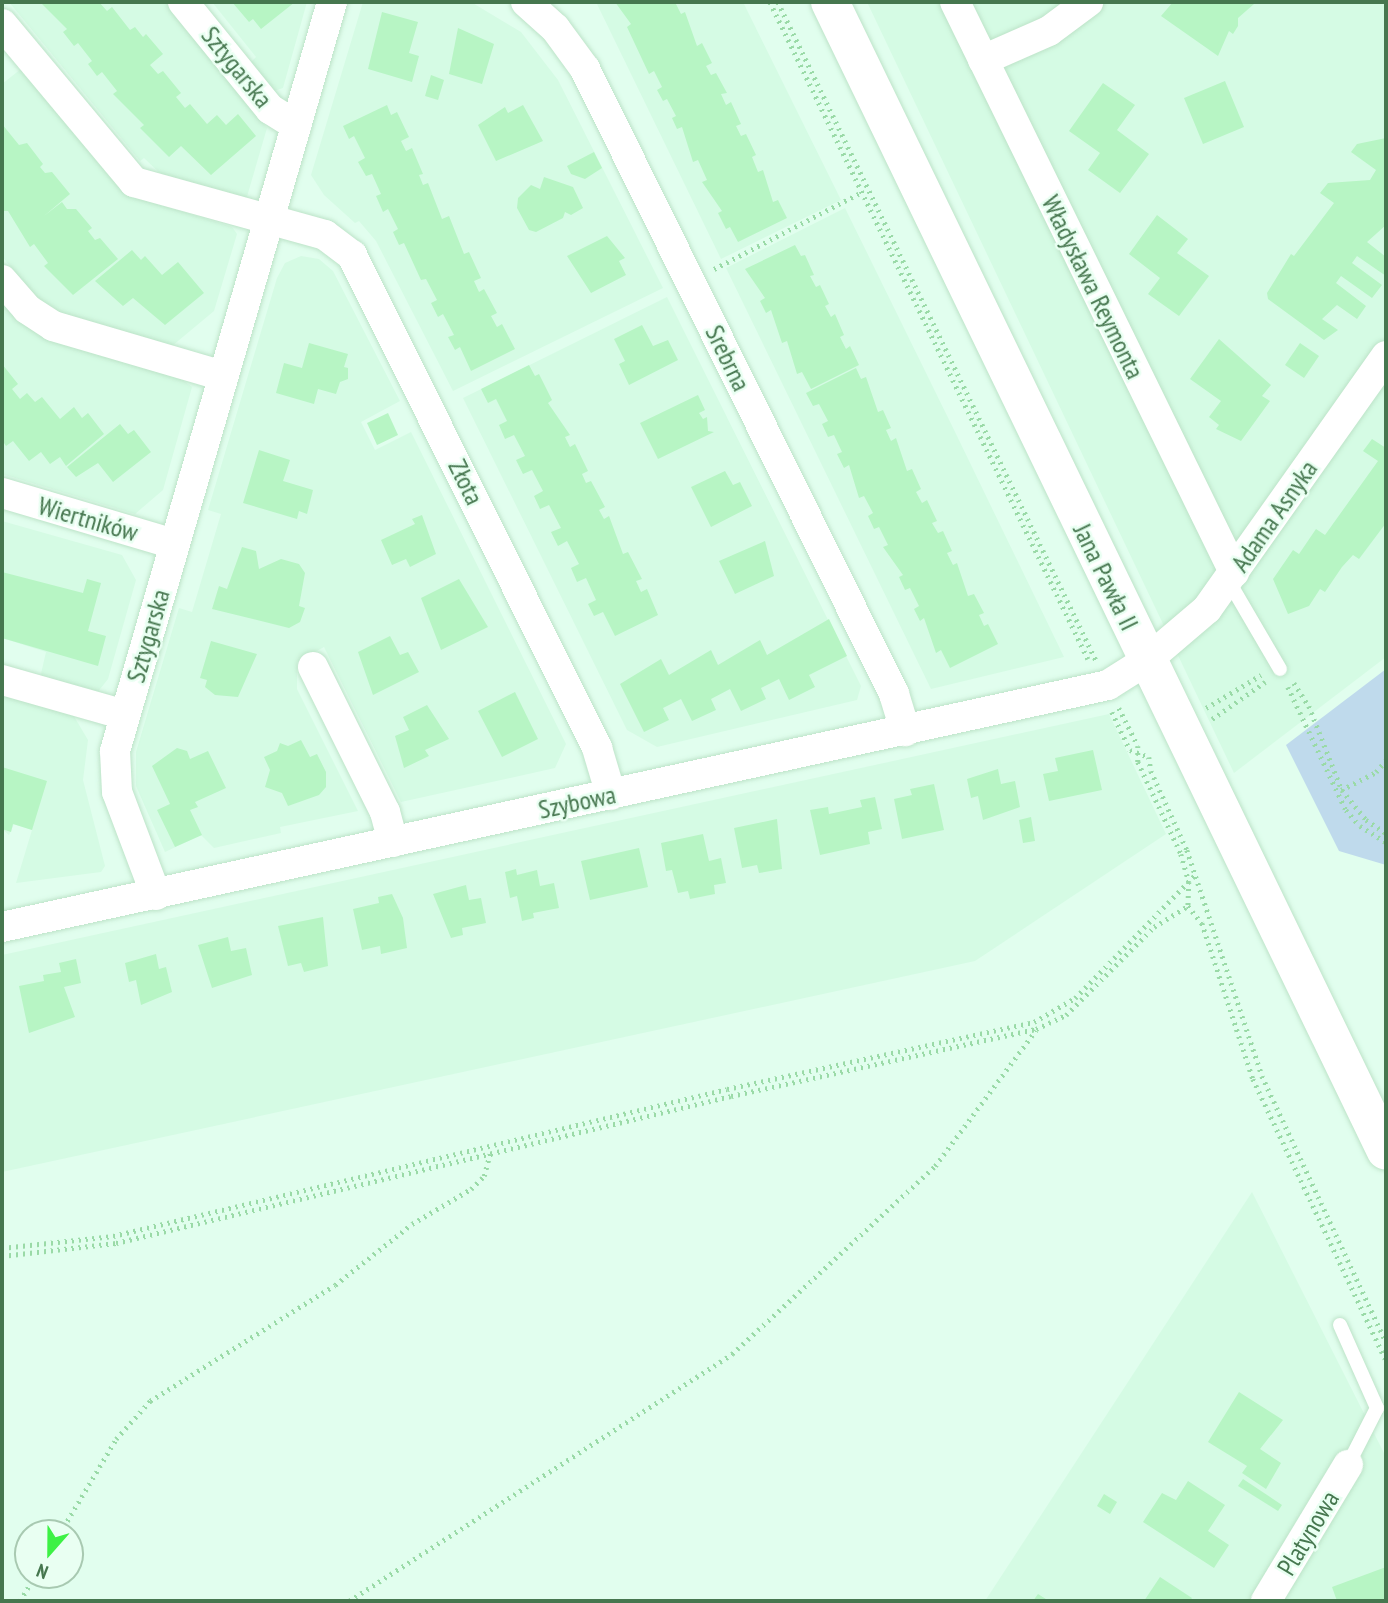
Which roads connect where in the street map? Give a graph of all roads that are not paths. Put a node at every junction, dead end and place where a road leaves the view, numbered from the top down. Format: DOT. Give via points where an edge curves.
graph roads {
  1 [pos="183,2"];
  2 [pos="332,2"];
  3 [pos="526,2"];
  4 [pos="830,2"];
  5 [pos="955,2"];
  6 [pos="1088,2"];
  7 [pos="2,24"];
  8 [pos="983,60"];
  9 [pos="296,125"];
  10 [pos="268,222"];
  11 [pos="2,280"];
  12 [pos="1386,356"];
  13 [pos="223,376"];
  14 [pos="2,494"];
  15 [pos="174,544"];
  16 [pos="1231,576"];
  17 [pos="1146,661"];
  18 [pos="313,667"];
  19 [pos="1285,676"];
  20 [pos="2,680"];
  21 [pos="125,715"];
  22 [pos="905,731"];
  23 [pos="611,795"];
  24 [pos="393,842"];
  25 [pos="156,895"];
  26 [pos="2,925"];
  27 [pos="1386,1151"];
  28 [pos="1340,1325"];
  29 [pos="1348,1465"];
  30 [pos="1271,1599"];
  1 -- 9 [label="street, Sztygarska" via="267,106"];
  2 -- 9 [label="street, Sztygarska"];
  3 -- 22 [label="street, Srebrna" via="555,28 585,69 894,694"];
  4 -- 17 [label="street, Jana Pawła II"];
  5 -- 8 [label="street, Władysława Reymonta"];
  6 -- 8 [label="street" via="1049,31"];
  7 -- 10 [label="street" via="134,182"];
  8 -- 16 [label="street, Władysława Reymonta"];
  9 -- 10 [label="street, Sztygarska"];
  10 -- 13 [label="street, Sztygarska"];
  10 -- 23 [label="street, Złota" via="329,236 357,261 597,748"];
  11 -- 13 [label="street" via="27,309 53,326"];
  12 -- 16 [label="street, Adama Asnyka"];
  13 -- 15 [label="street, Sztygarska"];
  14 -- 15 [label="street, Wiertników"];
  15 -- 21 [label="street, Sztygarska"];
  16 -- 17 [label="street, Adama Asnyka" via="1208,609"];
  16 -- 19 [label="lane"];
  17 -- 22 [label="street, Szybowa" via="1104,686"];
  17 -- 27 [label="street, Jana Pawła II"];
  18 -- 24 [label="street" via="385,812"];
  20 -- 21 [label="street"];
  21 -- 25 [label="street, Sztygarska" via="115,779"];
  22 -- 23 [label="street, Szybowa"];
  23 -- 24 [label="street, Szybowa"];
  24 -- 25 [label="street, Szybowa"];
  25 -- 26 [label="street, Szybowa"];
  28 -- 29 [label="lane" via="1377,1408"];
  29 -- 30 [label="street, Platynowa"];
}
